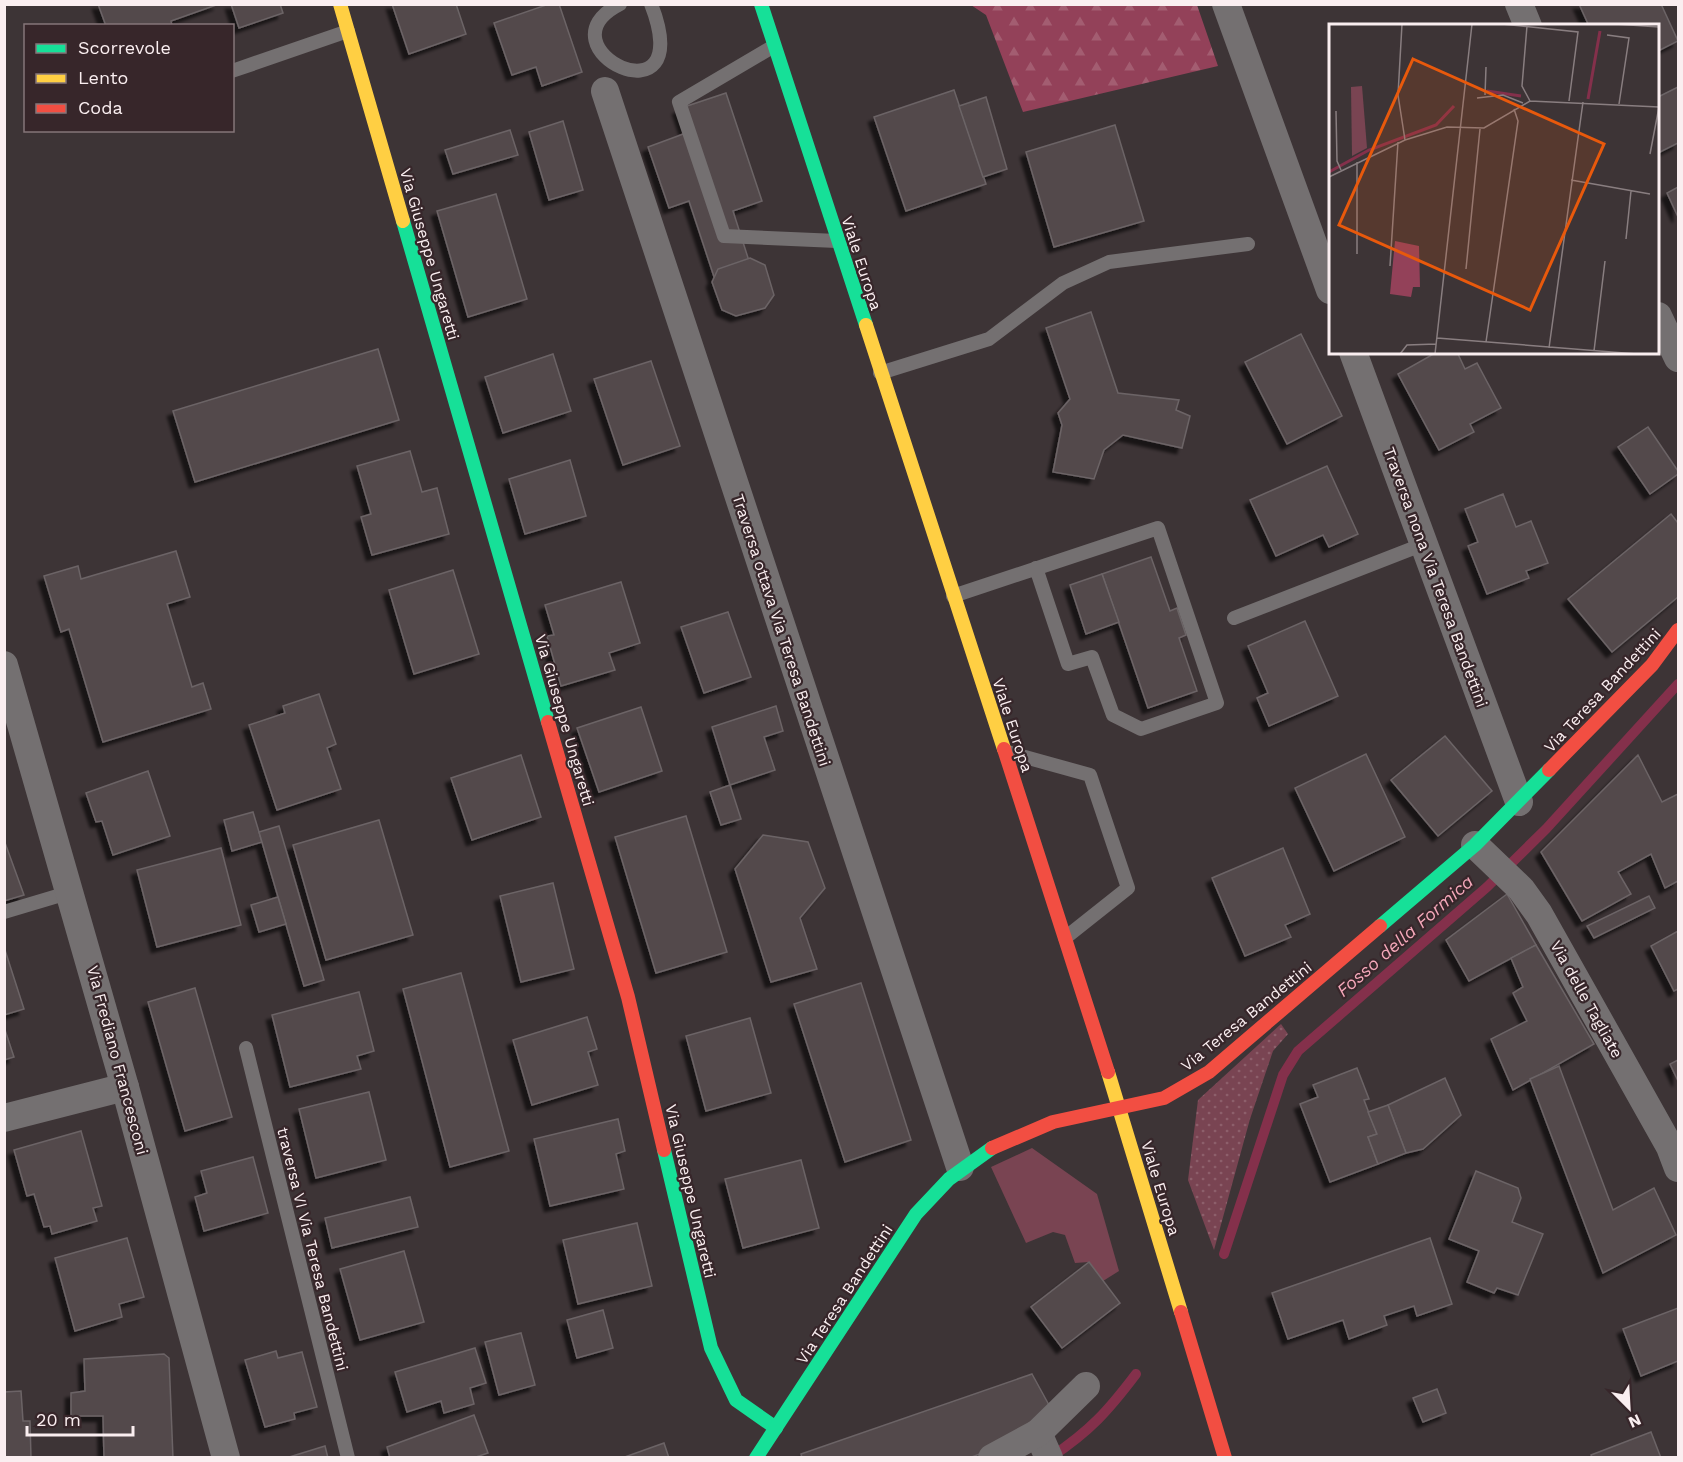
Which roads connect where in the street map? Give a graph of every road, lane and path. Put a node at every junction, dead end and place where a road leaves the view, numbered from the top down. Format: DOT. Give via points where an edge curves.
graph roads {
  1 [pos="340,4"];
  2 [pos="620,4"];
  3 [pos="651,4"];
  4 [pos="761,4"];
  5 [pos="1226,4"];
  6 [pos="1519,4"];
  7 [pos="1527,24"];
  8 [pos="348,31"];
  9 [pos="774,46"];
  10 [pos="234,70"];
  11 [pos="605,92"];
  12 [pos="838,241"];
  13 [pos="1248,244"];
  14 [pos="1329,287"];
  15 [pos="1659,318"];
  16 [pos="1354,354"];
  17 [pos="1678,358"];
  18 [pos="880,373"];
  19 [pos="1424,544"];
  20 [pos="1036,568"];
  21 [pos="953,596"];
  22 [pos="1234,618"];
  23 [pos="1678,630"];
  24 [pos="4,665"];
  25 [pos="1004,751"];
  26 [pos="1519,802"];
  27 [pos="1482,851"];
  28 [pos="71,892"];
  29 [pos="4,912"];
  30 [pos="1065,938"];
  31 [pos="246,1048"];
  32 [pos="125,1087"];
  33 [pos="1120,1108"];
  34 [pos="4,1118"];
  35 [pos="960,1167"];
  36 [pos="1678,1168"];
  37 [pos="1086,1386"];
  38 [pos="776,1428"];
  39 [pos="1043,1445"];
  40 [pos="226,1458"];
  41 [pos="348,1458"];
  42 [pos="756,1458"];
  43 [pos="992,1458"];
  44 [pos="1225,1458"];
  1 -- 8 [label="street, Via Giuseppe Ungaretti"];
  2 -- 3 [label="lane" via="598,24 597,45 619,68 637,72 649,69 662,42"];
  4 -- 9 [label="street, Viale Europa"];
  5 -- 14 [label="street"];
  6 -- 7 [label="street"];
  8 -- 10 [label="lane"];
  8 -- 38 [label="street, Via Giuseppe Ungaretti" via="628,997 711,1348 736,1400"];
  9 -- 12 [label="street, Viale Europa"];
  9 -- 12 [label="lane" via="679,102 724,236"];
  11 -- 35 [label="street, Traversa ottava Via Teresa Bandettini"];
  12 -- 18 [label="street, Viale Europa"];
  13 -- 18 [label="lane" via="1108,262 1063,284 989,339"];
  15 -- 17 [label="street"];
  16 -- 19 [label="street, Traversa nona Via Teresa Bandettini"];
  18 -- 21 [label="street, Viale Europa"];
  19 -- 22 [label="lane"];
  19 -- 26 [label="street, Traversa nona Via Teresa Bandettini"];
  20 -- 20 [label="lane" via="1158,528 1217,704 1141,729 1113,715 1092,657 1068,664"];
  20 -- 21 [label="lane"];
  21 -- 25 [label="street, Viale Europa"];
  23 -- 26 [label="street, Via Teresa Bandettini" via="1652,665"];
  24 -- 28 [label="street, Via Frediano Francesconi"];
  25 -- 30 [label="street, Viale Europa"];
  25 -- 30 [label="lane" via="1090,775 1128,888"];
  26 -- 27 [label="street, Via Teresa Bandettini"];
  27 -- 33 [label="street, Via Teresa Bandettini" via="1209,1072 1159,1100"];
  27 -- 36 [label="street, Via delle Tagliate" via="1521,889 1539,914 1670,1147"];
  28 -- 29 [label="lane"];
  28 -- 32 [label="street, Via Frediano Francesconi"];
  30 -- 33 [label="street, Viale Europa"];
  31 -- 41 [label="lane, traversa VI Via Teresa Bandettini"];
  32 -- 34 [label="street"];
  32 -- 40 [label="street, Via Frediano Francesconi"];
  33 -- 35 [label="street, Via Teresa Bandettini" via="1076,1116 1025,1132"];
  33 -- 44 [label="street, Viale Europa"];
  35 -- 38 [label="street, Via Teresa Bandettini" via="916,1214"];
  37 -- 39 [label="street"];
  38 -- 42 [label="street, Via Teresa Bandettini"];
  39 -- 43 [label="street"];
}
